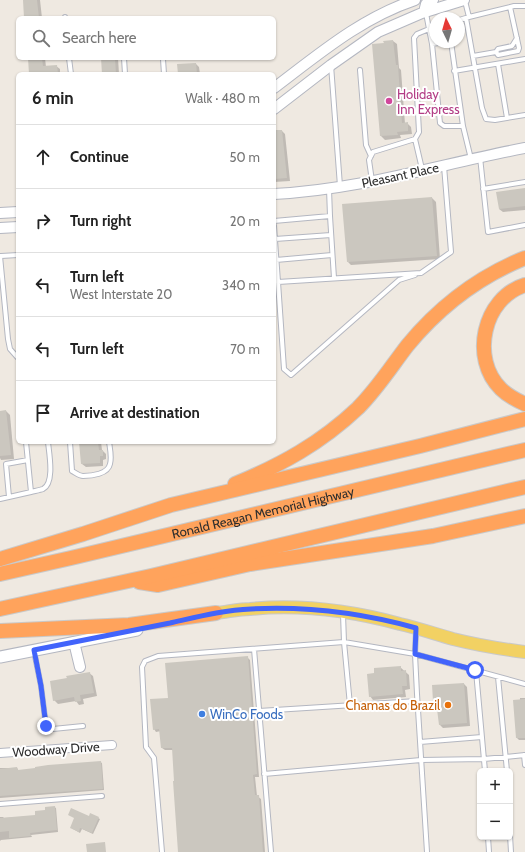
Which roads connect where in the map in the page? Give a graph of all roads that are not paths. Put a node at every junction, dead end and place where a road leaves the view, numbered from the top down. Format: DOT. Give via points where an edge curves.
graph roads {
  1 [pos="415,0"];
  2 [pos="433,0"];
  3 [pos="465,0"];
  4 [pos="525,6"];
  5 [pos="510,7"];
  6 [pos="426,12"];
  7 [pos="468,18"];
  8 [pos="465,19"];
  9 [pos="429,29"];
  10 [pos="518,38"];
  11 [pos="432,48"];
  12 [pos="452,48"];
  13 [pos="496,52"];
  14 [pos="473,56"];
  15 [pos="525,59"];
  16 [pos="69,60"];
  17 [pos="124,60"];
  18 [pos="163,60"];
  19 [pos="498,64"];
  20 [pos="332,65"];
  21 [pos="475,68"];
  22 [pos="360,70"];
  23 [pos="454,71"];
  24 [pos="71,72"];
  25 [pos="125,72"];
  26 [pos="164,72"];
  27 [pos="276,86"];
  28 [pos="276,107"];
  29 [pos="525,116"];
  30 [pos="507,118"];
  31 [pos="463,126"];
  32 [pos="415,139"];
  33 [pos="525,148"];
  34 [pos="371,156"];
  35 [pos="475,158"];
  36 [pos="444,166"];
  37 [pos="422,171"];
  38 [pos="372,181"];
  39 [pos="525,182"];
  40 [pos="340,187"];
  41 [pos="329,188"];
  42 [pos="483,189"];
  43 [pos="276,194"];
  44 [pos="16,212"];
  45 [pos="0,213"];
  46 [pos="330,216"];
  47 [pos="276,221"];
  48 [pos="525,225"];
  49 [pos="16,227"];
  50 [pos="0,228"];
  51 [pos="331,235"];
  52 [pos="276,239"];
  53 [pos="16,255"];
  54 [pos="332,255"];
  55 [pos="0,256"];
  56 [pos="525,258"];
  57 [pos="276,260"];
  58 [pos="421,273"];
  59 [pos="334,278"];
  60 [pos="278,282"];
  61 [pos="525,285"];
  62 [pos="16,356"];
  63 [pos="525,404"];
  64 [pos="525,419"];
  65 [pos="26,444"];
  66 [pos="48,444"];
  67 [pos="70,444"];
  68 [pos="109,444"];
  69 [pos="525,450"];
  70 [pos="28,460"];
  71 [pos="525,486"];
  72 [pos="31,492"];
  73 [pos="9,497"];
  74 [pos="0,499"];
  75 [pos="170,505"];
  76 [pos="525,516"];
  77 [pos="0,559"];
  78 [pos="0,574"];
  79 [pos="131,581"];
  80 [pos="0,609"];
  81 [pos="343,612"];
  82 [pos="216,613"];
  83 [pos="416,628"];
  84 [pos="0,631"];
  85 [pos="74,642"];
  86 [pos="344,642"];
  87 [pos="254,649"];
  88 [pos="34,650"];
  89 [pos="525,652"];
  90 [pos="415,654"];
  91 [pos="0,657"];
  92 [pos="80,668"];
  93 [pos="476,671"];
  94 [pos="498,677"];
  95 [pos="525,684"];
  96 [pos="417,701"];
  97 [pos="350,706"];
  98 [pos="259,711"];
  99 [pos="83,726"];
  100 [pos="482,737"];
  101 [pos="420,742"];
  102 [pos="112,745"];
  103 [pos="0,753"];
  104 [pos="525,755"];
  105 [pos="506,757"];
  106 [pos="484,759"];
  107 [pos="421,760"];
  108 [pos="525,765"];
  109 [pos="485,768"];
  110 [pos="507,768"];
  111 [pos="264,774"];
  112 [pos="102,796"];
  113 [pos="0,804"];
  114 [pos="488,840"];
  115 [pos="510,840"];
  116 [pos="162,852"];
  117 [pos="270,852"];
  118 [pos="427,852"];
  119 [pos="489,852"];
  120 [pos="511,852"];
  1 -- 27 [label="street" via="354,28"];
  2 -- 6 [label="street" via="426,4"];
  3 -- 6 [label="street"];
  3 -- 7 [label="lane"];
  4 -- 5 [label="lane"];
  5 -- 7 [label="lane"];
  5 -- 10 [label="lane"];
  6 -- 9 [label="lane"];
  6 -- 20 [label="street" via="378,32"];
  7 -- 8 [label="lane"];
  7 -- 14 [label="lane"];
  9 -- 32 [label="lane" via="414,38 419,132"];
  10 -- 13 [label="lane" via="512,46 498,49"];
  10 -- 13 [label="lane" via="518,51 498,55"];
  11 -- 31 [label="lane" via="440,123 444,126"];
  12 -- 23 [label="lane"];
  13 -- 14 [label="lane"];
  14 -- 21 [label="lane"];
  15 -- 19 [label="lane"];
  16 -- 24 [label="lane"];
  17 -- 25 [label="lane"];
  18 -- 26 [label="lane"];
  19 -- 21 [label="lane"];
  19 -- 30 [label="lane"];
  20 -- 28 [label="street"];
  20 -- 40 [label="lane"];
  21 -- 23 [label="lane"];
  21 -- 30 [label="lane" via="486,119"];
  22 -- 34 [label="lane" via="366,145"];
  23 -- 31 [label="lane"];
  29 -- 30 [label="lane"];
  31 -- 35 [label="lane"];
  32 -- 34 [label="lane" via="373,152"];
  32 -- 37 [label="lane"];
  33 -- 35 [label="street, Pleasant Place"];
  34 -- 38 [label="lane" via="369,160"];
  35 -- 36 [label="street, Pleasant Place"];
  35 -- 42 [label="lane"];
  36 -- 37 [label="street, Pleasant Place"];
  36 -- 58 [label="lane" via="451,252"];
  37 -- 38 [label="street, Pleasant Place"];
  38 -- 40 [label="street, Pleasant Place"];
  39 -- 42 [label="lane"];
  40 -- 41 [label="street, Pleasant Place"];
  41 -- 43 [label="street, Pleasant Place"];
  41 -- 46 [label="lane"];
  42 -- 48 [label="lane" via="488,232"];
  44 -- 45 [label="street"];
  46 -- 47 [label="lane"];
  46 -- 51 [label="lane"];
  49 -- 50 [label="street"];
  51 -- 52 [label="lane"];
  51 -- 54 [label="lane"];
  53 -- 55 [label="lane"];
  54 -- 57 [label="lane"];
  54 -- 59 [label="lane"];
  55 -- 62 [label="lane" via="8,339 10,349"];
  56 -- 75 [label="highway" via="473,284 433,317 362,402 323,437 261,473"];
  57 -- 60 [label="lane"];
  58 -- 59 [label="lane"];
  58 -- 60 [label="lane" via="399,280 291,374 284,369"];
  59 -- 60 [label="lane"];
  61 -- 63 [label="highway" via="501,300 493,312 484,334 484,350 486,365 493,379 501,389"];
  64 -- 75 [label="highway"];
  65 -- 70 [label="lane"];
  66 -- 72 [label="lane" via="49,482 45,488"];
  67 -- 68 [label="lane" via="72,470 83,476 103,473 110,466"];
  69 -- 78 [label="highway, Ronald Reagan Memorial Highway"];
  70 -- 72 [label="lane"];
  70 -- 73 [label="lane" via="6,464"];
  71 -- 79 [label="highway"];
  72 -- 73 [label="lane"];
  73 -- 74 [label="lane"];
  75 -- 77 [label="highway"];
  76 -- 79 [label="highway" via="433,536 250,564 158,585"];
  79 -- 80 [label="highway"];
  81 -- 82 [label="main road" via="285,608"];
  81 -- 83 [label="main road"];
  81 -- 86 [label="lane"];
  82 -- 84 [label="highway" via="123,625"];
  82 -- 85 [label="main road"];
  83 -- 89 [label="main road" via="452,639"];
  83 -- 90 [label="lane"];
  85 -- 88 [label="main road"];
  85 -- 92 [label="street"];
  86 -- 87 [label="lane"];
  86 -- 90 [label="lane"];
  86 -- 97 [label="lane"];
  87 -- 98 [label="lane"];
  87 -- 116 [label="lane" via="158,656 145,661 142,667 146,747 154,758"];
  88 -- 91 [label="main road"];
  88 -- 99 [label="lane" via="46,726 53,729"];
  90 -- 93 [label="lane"];
  90 -- 96 [label="lane"];
  93 -- 94 [label="lane"];
  93 -- 100 [label="lane"];
  94 -- 95 [label="lane"];
  94 -- 105 [label="lane"];
  96 -- 97 [label="lane"];
  96 -- 101 [label="lane"];
  97 -- 98 [label="lane"];
  98 -- 111 [label="lane"];
  100 -- 101 [label="lane"];
  100 -- 106 [label="lane"];
  101 -- 107 [label="lane"];
  102 -- 103 [label="street, Woodway Drive"];
  104 -- 105 [label="lane"];
  104 -- 108 [label="lane"];
  105 -- 106 [label="lane"];
  105 -- 110 [label="lane"];
  106 -- 107 [label="lane"];
  106 -- 109 [label="lane"];
  107 -- 111 [label="lane"];
  107 -- 118 [label="lane"];
  111 -- 117 [label="lane"];
  112 -- 113 [label="lane"];
  114 -- 119 [label="lane"];
  115 -- 120 [label="lane"];
}
